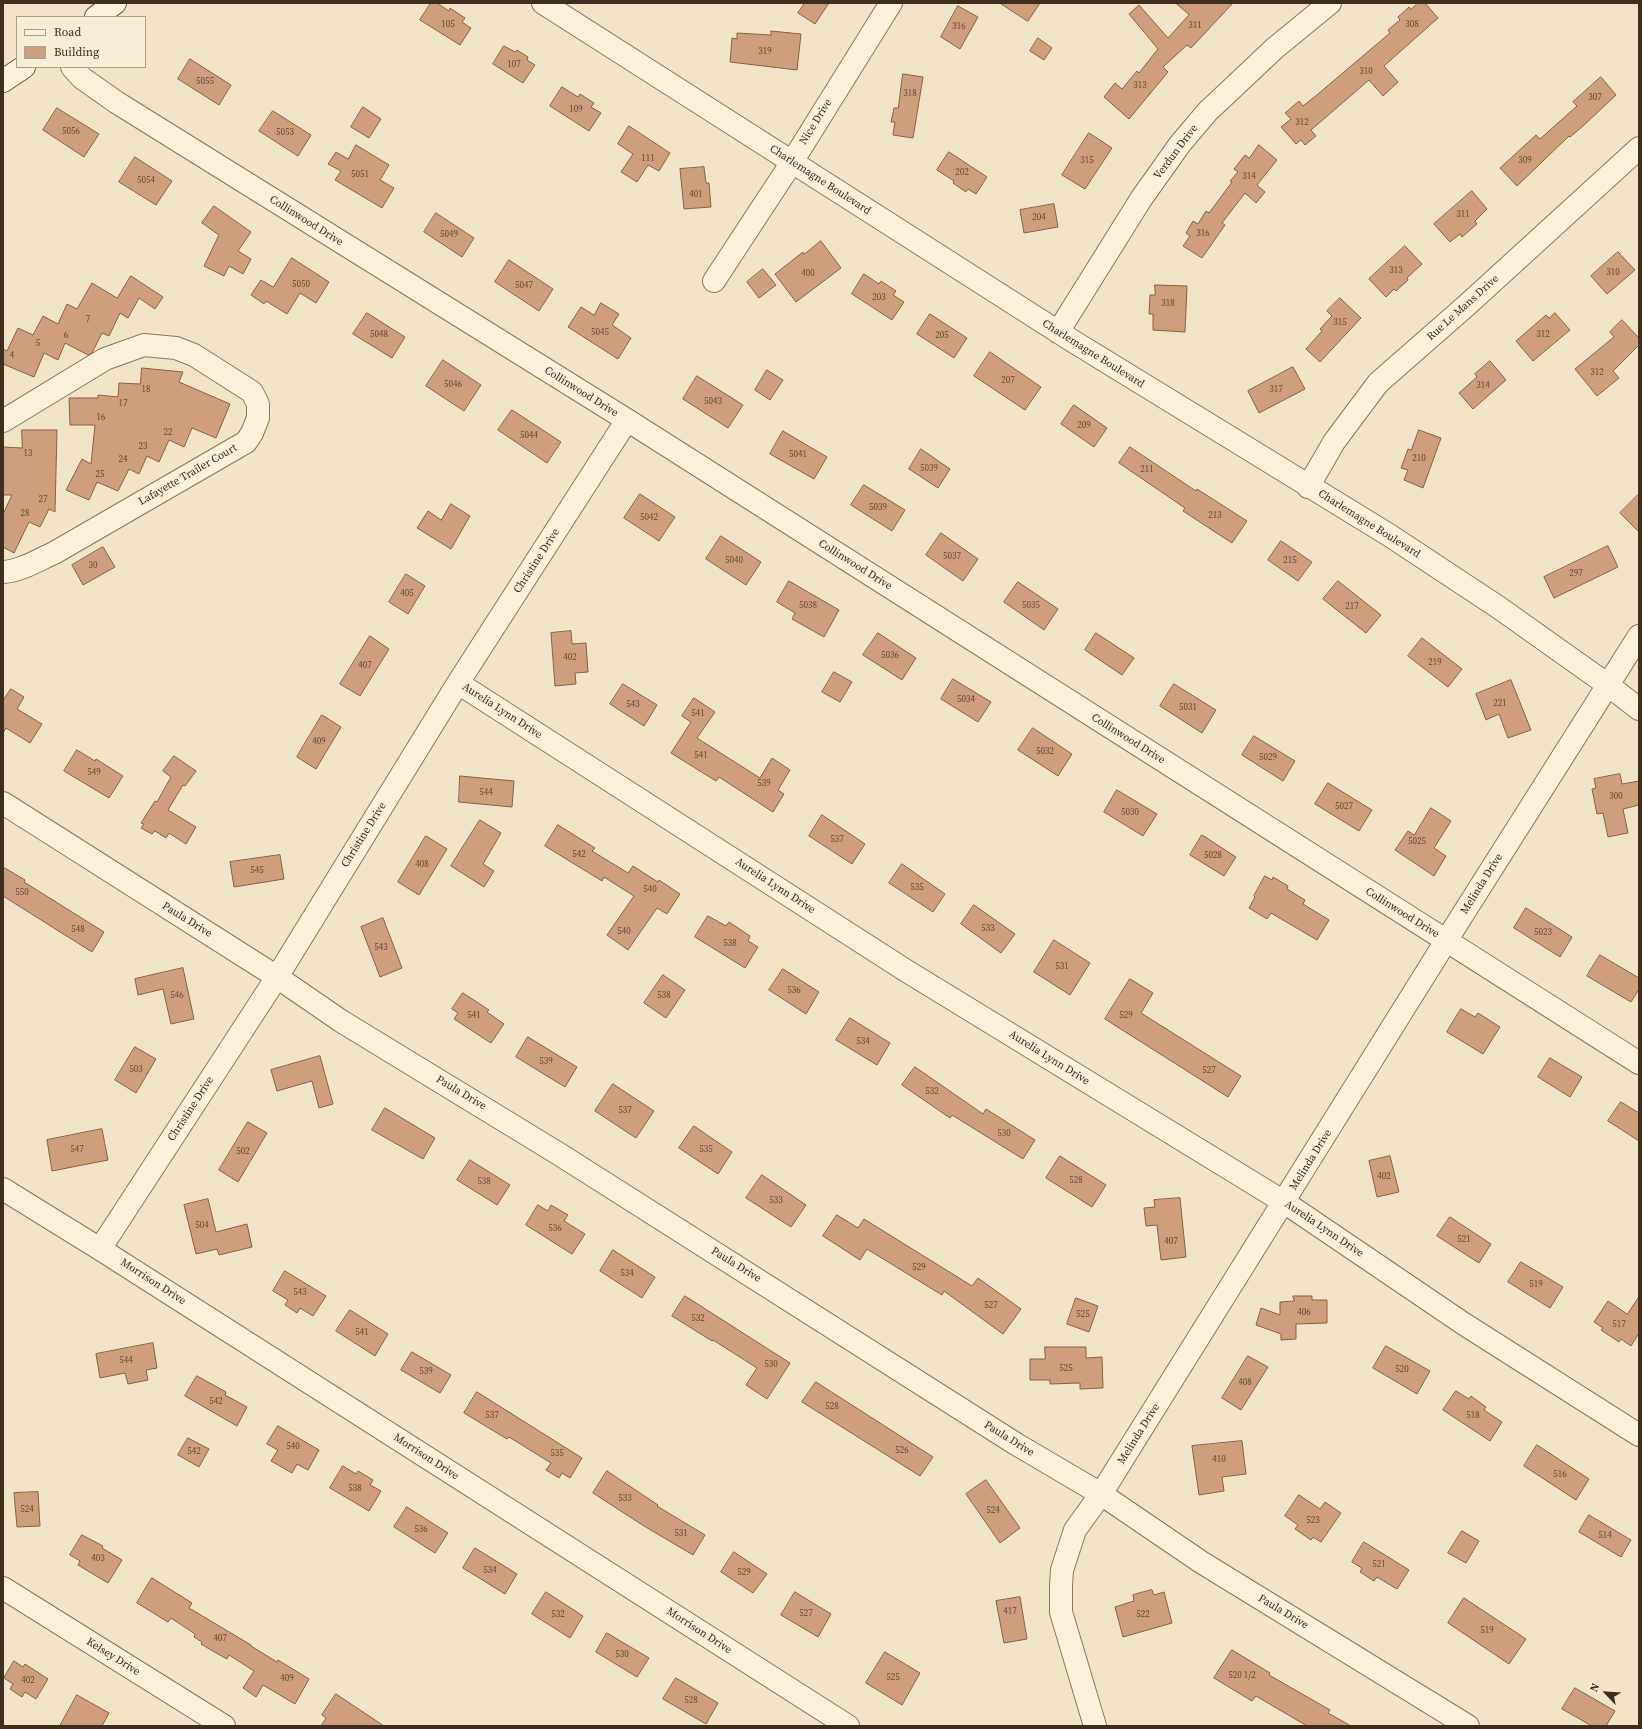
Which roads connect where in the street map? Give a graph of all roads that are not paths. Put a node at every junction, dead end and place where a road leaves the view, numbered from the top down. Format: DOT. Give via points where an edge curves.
graph roads {
  1 [pos="115,3"];
  2 [pos="543,3"];
  3 [pos="891,3"];
  4 [pos="1330,3"];
  5 [pos="97,16"];
  6 [pos="22,68"];
  7 [pos="73,68"];
  8 [pos="3,81"];
  9 [pos="1639,148"];
  10 [pos="792,162"];
  11 [pos="714,281"];
  12 [pos="1058,332"];
  13 [pos="3,420"];
  14 [pos="627,420"];
  15 [pos="1308,487"];
  16 [pos="3,572"];
  17 [pos="1639,636"];
  18 [pos="458,683"];
  19 [pos="1608,685"];
  20 [pos="1639,709"];
  21 [pos="3,803"];
  22 [pos="1446,941"];
  23 [pos="277,977"];
  24 [pos="1639,1063"];
  25 [pos="3,1189"];
  26 [pos="1284,1202"];
  27 [pos="100,1249"];
  28 [pos="1639,1435"];
  29 [pos="1101,1494"];
  30 [pos="3,1588"];
  31 [pos="224,1726"];
  32 [pos="848,1726"];
  33 [pos="1095,1726"];
  34 [pos="1468,1726"];
  1 -- 5 [label="street"];
  2 -- 10 [label="street, Charlemagne Boulevard"];
  3 -- 10 [label="street, Nice Drive"];
  4 -- 12 [label="street, Verdun Drive" via="1275,48 1212,107 1180,144 1141,198"];
  6 -- 8 [label="street"];
  7 -- 14 [label="street, Collinwood Drive" via="82,78 116,102"];
  9 -- 15 [label="street, Rue Le Mans Drive" via="1378,383 1334,442"];
  10 -- 11 [label="street, Nice Drive"];
  10 -- 12 [label="street, Charlemagne Boulevard"];
  12 -- 15 [label="street, Charlemagne Boulevard"];
  13 -- 16 [label="street, Lafayette Trailer Court" via="105,360 144,345 176,348 194,355 252,392 258,404 258,418 246,442 54,553 22,568"];
  14 -- 18 [label="street, Christine Drive"];
  14 -- 22 [label="street, Collinwood Drive"];
  15 -- 19 [label="street, Charlemagne Boulevard" via="1389,535 1498,607"];
  17 -- 19 [label="street, Melinda Drive"];
  18 -- 23 [label="street, Christine Drive"];
  18 -- 26 [label="street, Aurelia Lynn Drive" via="899,966"];
  19 -- 20 [label="street, Charlemagne Boulevard"];
  19 -- 22 [label="street, Melinda Drive"];
  21 -- 23 [label="street, Paula Drive"];
  22 -- 24 [label="street, Collinwood Drive"];
  22 -- 26 [label="street, Melinda Drive"];
  23 -- 27 [label="street, Christine Drive"];
  23 -- 29 [label="street, Paula Drive" via="341,1021 559,1154 1016,1444"];
  25 -- 27 [label="street, Morrison Drive"];
  26 -- 28 [label="street, Aurelia Lynn Drive" via="1464,1324"];
  26 -- 29 [label="street, Melinda Drive"];
  27 -- 32 [label="street, Morrison Drive"];
  29 -- 33 [label="street, Melinda Drive" via="1075,1530 1062,1570 1061,1586 1061,1612"];
  29 -- 34 [label="street, Paula Drive" via="1201,1562"];
  30 -- 31 [label="street, Kelsey Drive"];
}
